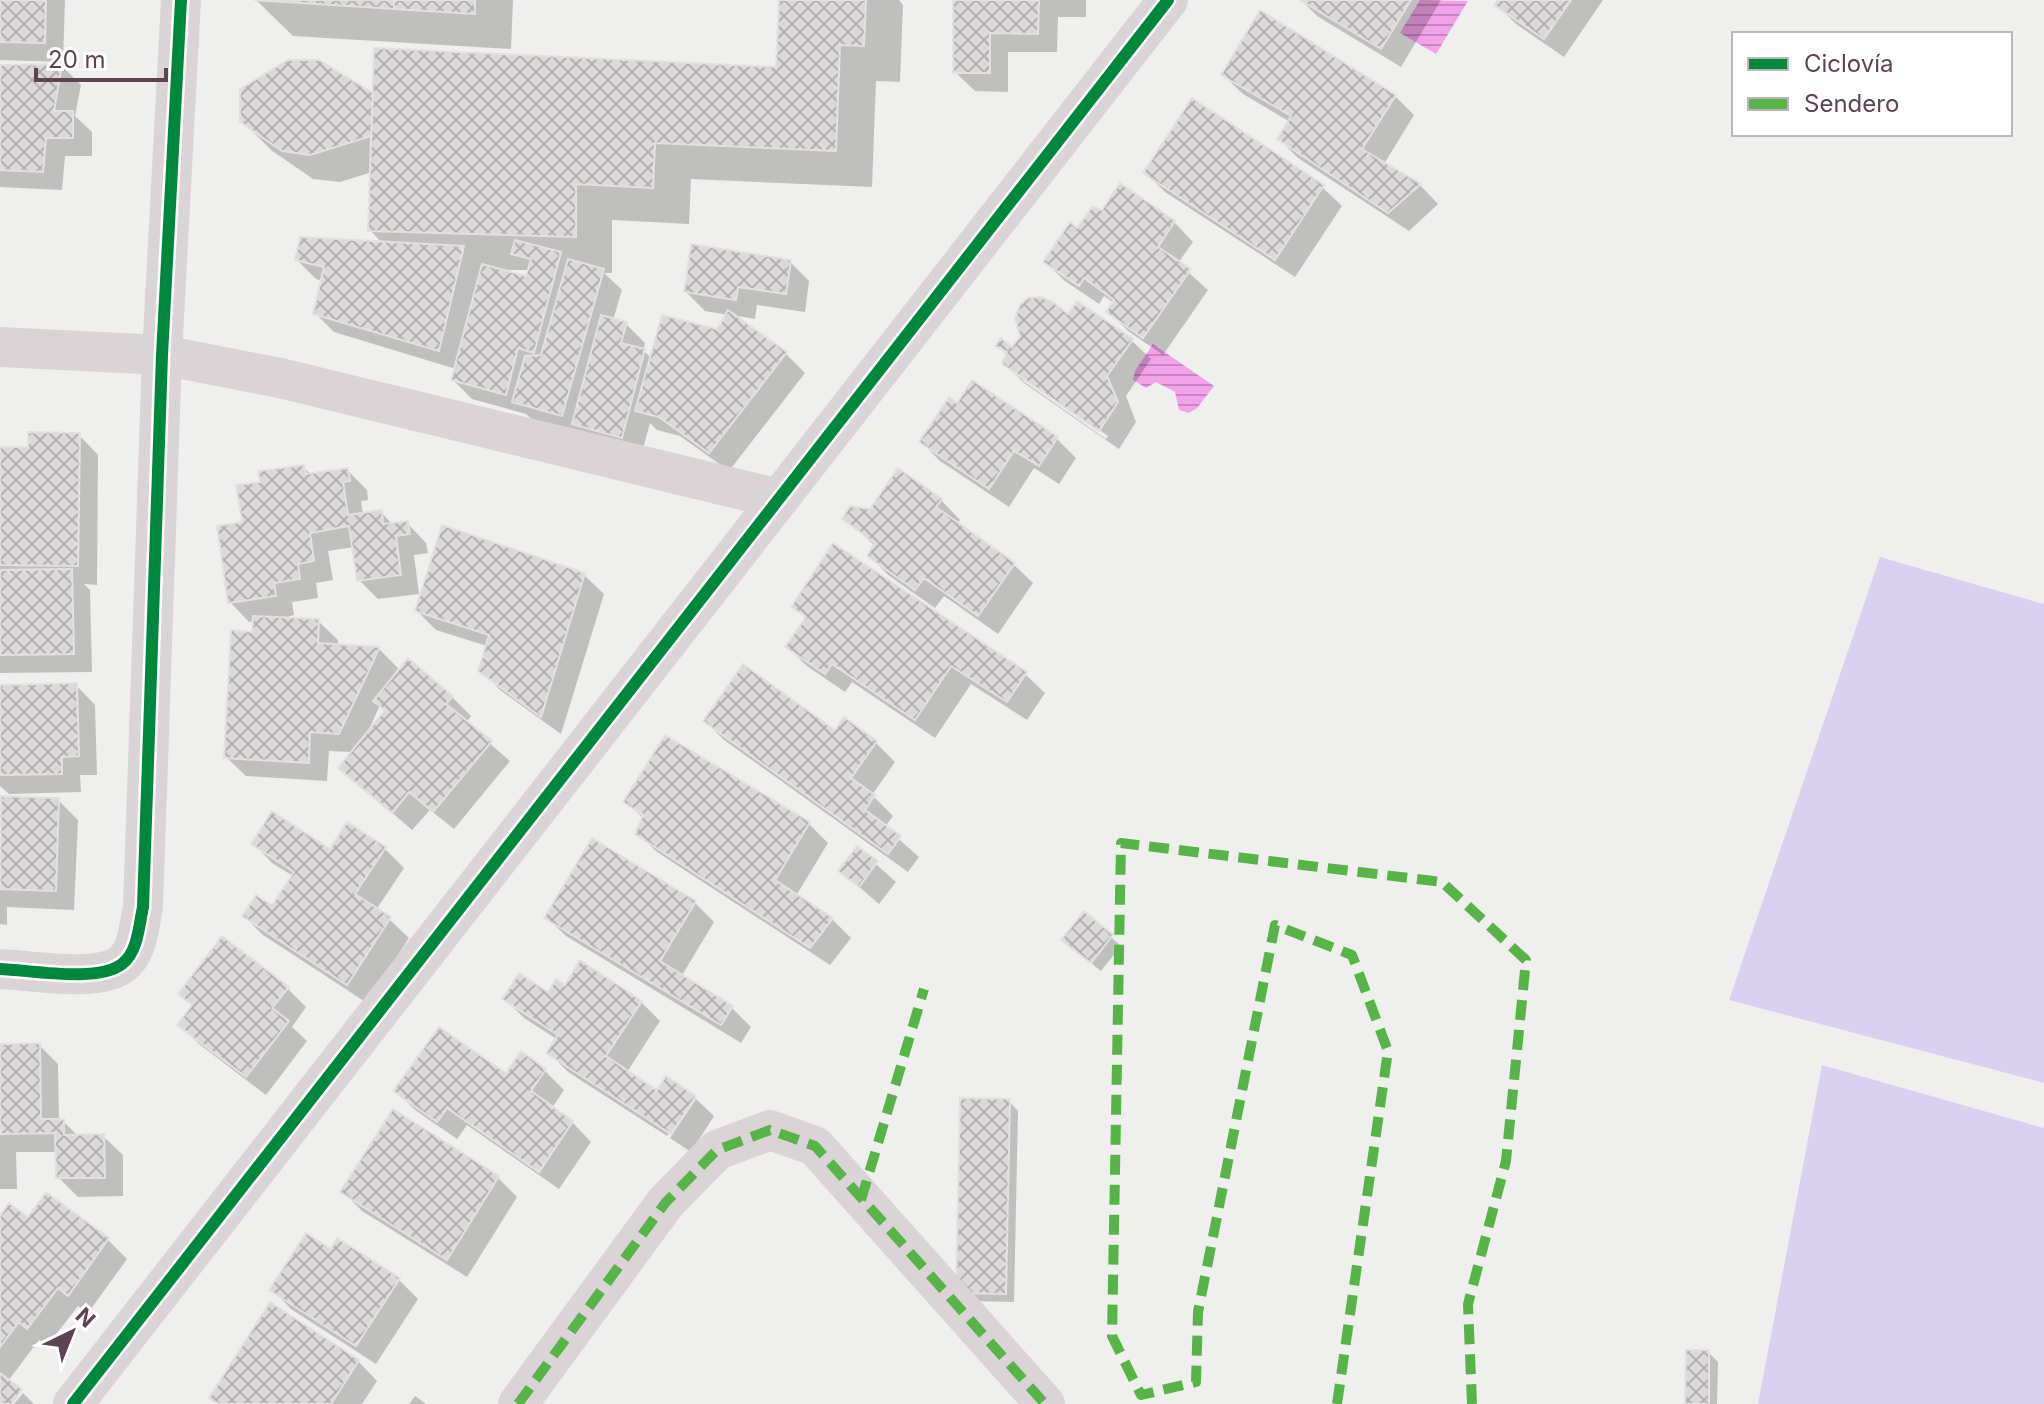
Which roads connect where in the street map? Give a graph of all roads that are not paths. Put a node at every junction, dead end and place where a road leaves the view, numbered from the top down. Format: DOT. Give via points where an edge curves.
graph roads {
  1 [pos="181,0"];
  2 [pos="1168,0"];
  3 [pos="0,347"];
  4 [pos="162,355"];
  5 [pos="779,499"];
  6 [pos="0,969"];
  7 [pos="73,1404"];
  8 [pos="518,1404"];
  9 [pos="1045,1404"];
  1 -- 4 [label="street"];
  2 -- 5 [label="street"];
  3 -- 4 [label="street"];
  4 -- 5 [label="street" via="280,378"];
  4 -- 6 [label="street" via="143,907 136,942 123,964 95,974"];
  5 -- 7 [label="street"];
  8 -- 9 [label="street" via="666,1202 717,1150 770,1130 815,1146"];
}
